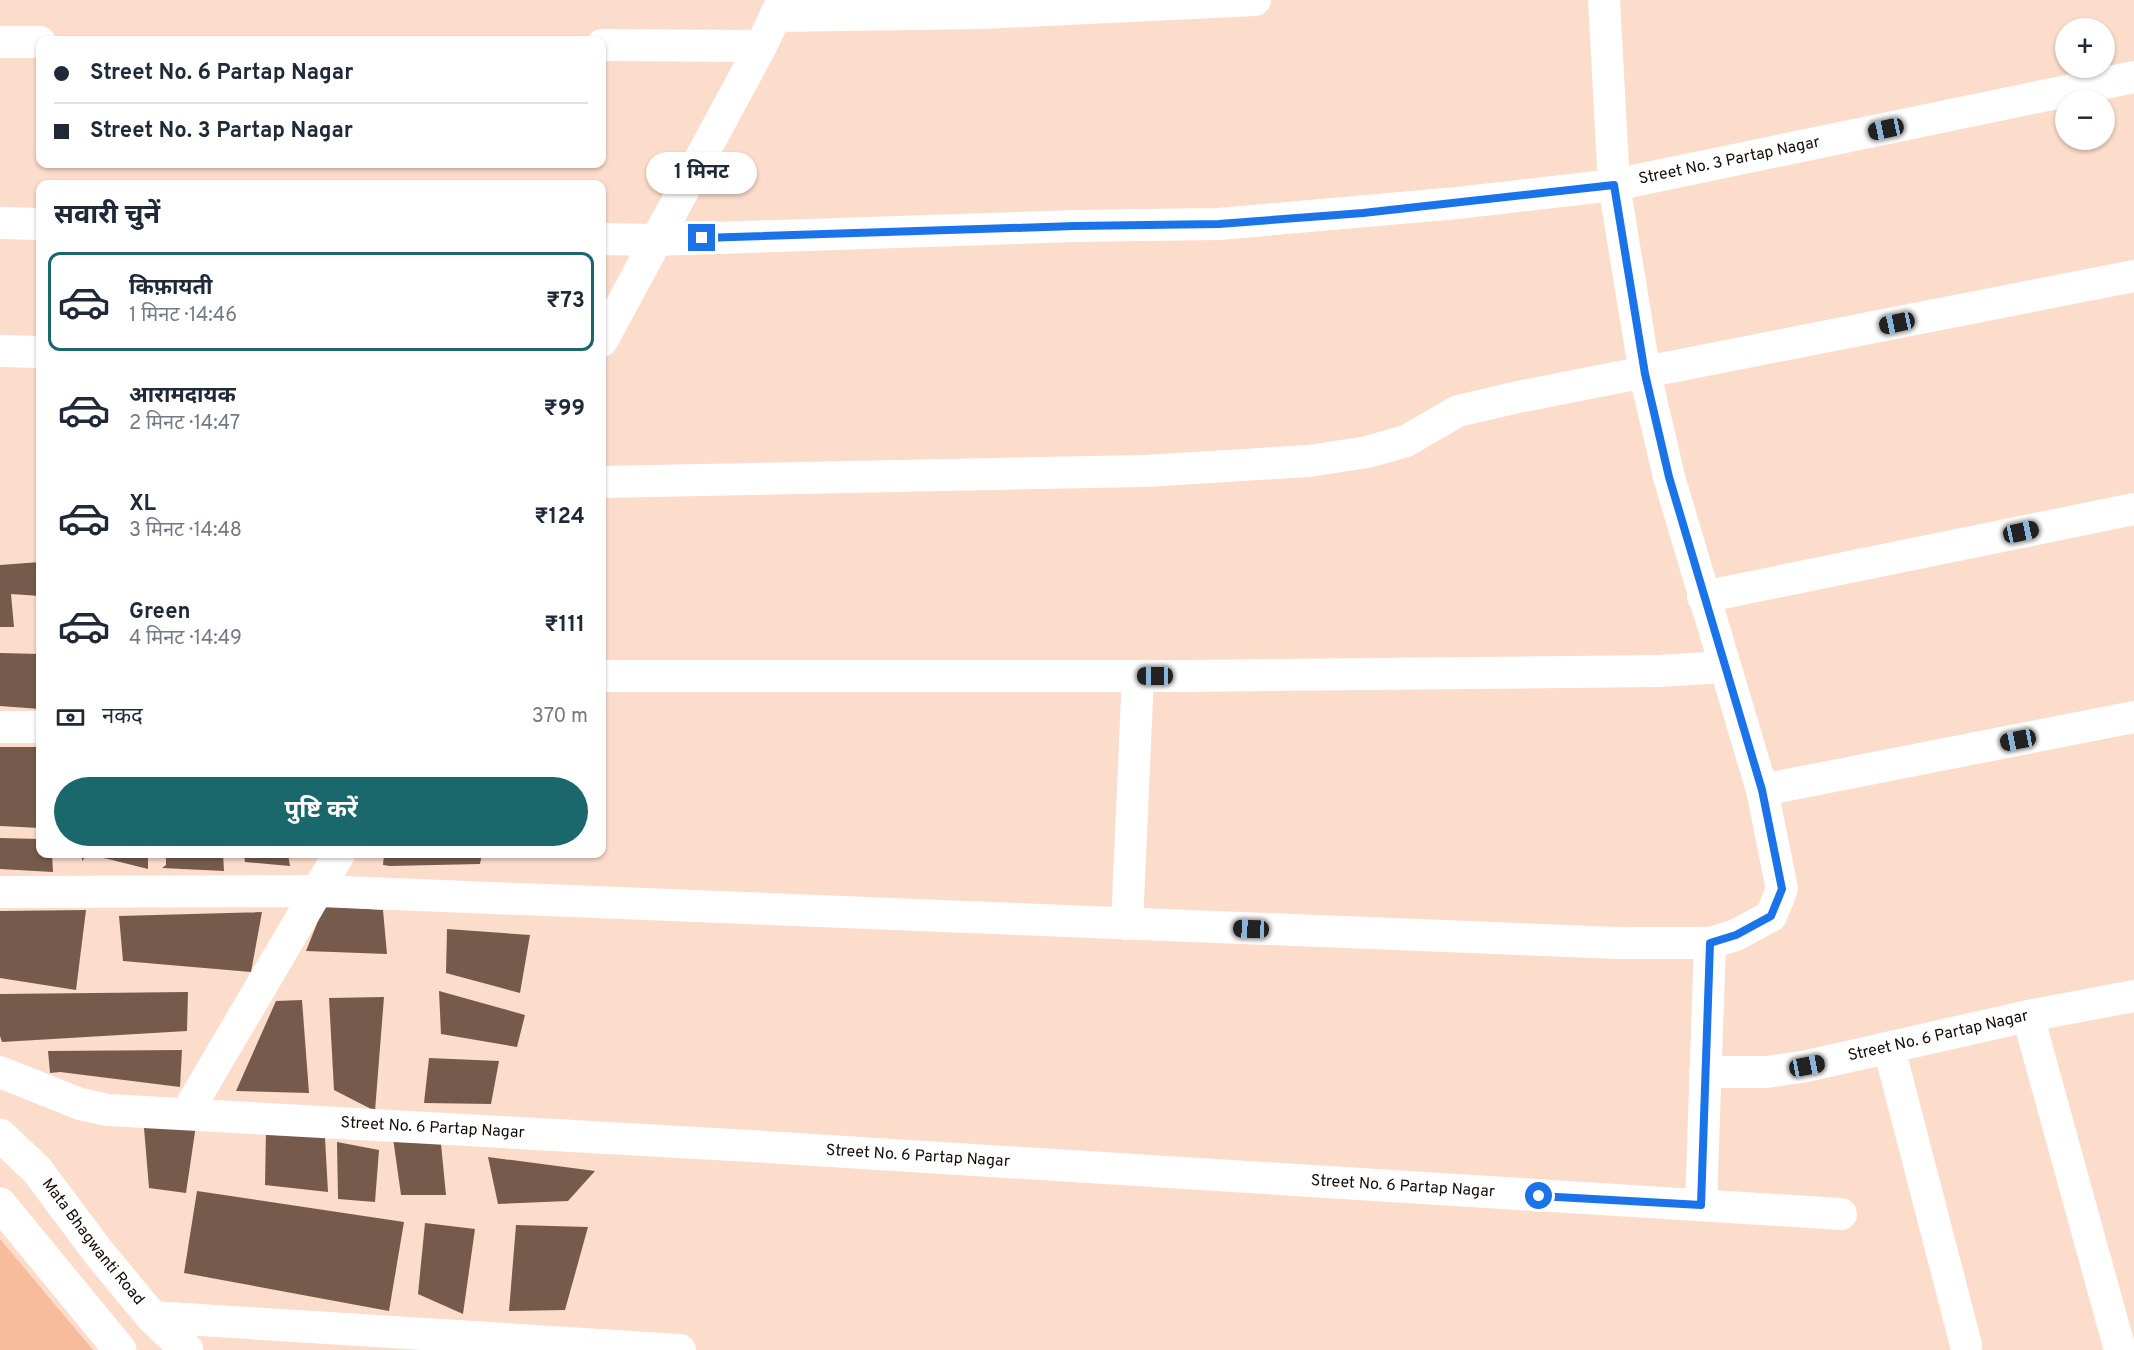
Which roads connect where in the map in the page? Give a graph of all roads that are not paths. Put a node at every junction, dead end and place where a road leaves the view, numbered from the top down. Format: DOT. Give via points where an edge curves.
graph roads {
  1 [pos="1255,0"];
  2 [pos="1604,0"];
  3 [pos="779,8"];
  4 [pos="0,42"];
  5 [pos="36,42"];
  6 [pos="606,45"];
  7 [pos="761,46"];
  8 [pos="2134,77"];
  9 [pos="1614,185"];
  10 [pos="0,223"];
  11 [pos="36,224"];
  12 [pos="606,239"];
  13 [pos="655,240"];
  14 [pos="2134,276"];
  15 [pos="606,333"];
  16 [pos="0,351"];
  17 [pos="36,352"];
  18 [pos="1645,374"];
  19 [pos="606,482"];
  20 [pos="2134,509"];
  21 [pos="1703,597"];
  22 [pos="1724,667"];
  23 [pos="606,676"];
  24 [pos="1138,676"];
  25 [pos="2134,717"];
  26 [pos="0,727"];
  27 [pos="36,728"];
  28 [pos="1762,790"];
  29 [pos="337,858"];
  30 [pos="319,891"];
  31 [pos="0,892"];
  32 [pos="1126,924"];
  33 [pos="1710,943"];
  34 [pos="2134,996"];
  35 [pos="2028,1016"];
  36 [pos="1889,1048"];
  37 [pos="0,1072"];
  38 [pos="1705,1072"];
  39 [pos="186,1114"];
  40 [pos="0,1134"];
  41 [pos="0,1204"];
  42 [pos="1701,1205"];
  43 [pos="1841,1214"];
  44 [pos="152,1317"];
  45 [pos="1966,1345"];
  46 [pos="120,1350"];
  47 [pos="187,1350"];
  48 [pos="680,1350"];
  49 [pos="2120,1350"];
  1 -- 3 [label="street" via="982,13"];
  2 -- 9 [label="street"];
  3 -- 7 [label="street"];
  4 -- 5 [label="street"];
  6 -- 7 [label="street"];
  7 -- 13 [label="street"];
  8 -- 9 [label="street, Street No. 3 Partap Nagar"];
  9 -- 13 [label="street, Street No. 3 Partap Nagar" via="1363,213 1219,224"];
  9 -- 18 [label="street"];
  10 -- 11 [label="street"];
  12 -- 13 [label="street, Street No. 3 Partap Nagar"];
  13 -- 15 [label="street"];
  14 -- 18 [label="street"];
  16 -- 17 [label="street"];
  18 -- 19 [label="street" via="1468,409 1406,441 1367,452 1309,460 1144,471"];
  18 -- 21 [label="street"];
  20 -- 21 [label="street"];
  21 -- 22 [label="street"];
  22 -- 24 [label="street" via="1660,671"];
  22 -- 28 [label="street"];
  23 -- 24 [label="street"];
  24 -- 32 [label="street"];
  25 -- 28 [label="street"];
  26 -- 27 [label="street"];
  28 -- 33 [label="street" via="1782,889 1771,916 1736,935"];
  29 -- 30 [label="street"];
  30 -- 31 [label="street"];
  30 -- 32 [label="street"];
  30 -- 39 [label="street"];
  32 -- 33 [label="street" via="1617,943"];
  33 -- 38 [label="street"];
  34 -- 35 [label="street, Street No. 6 Partap Nagar"];
  35 -- 36 [label="street, Street No. 6 Partap Nagar"];
  35 -- 49 [label="street"];
  36 -- 38 [label="street, Street No. 6 Partap Nagar" via="1767,1072"];
  36 -- 45 [label="street"];
  37 -- 39 [label="street, Street No. 6 Partap Nagar" via="80,1104"];
  38 -- 42 [label="street"];
  39 -- 42 [label="street, Street No. 6 Partap Nagar"];
  40 -- 44 [label="street, Mata Bhagwanti Road" via="37,1170"];
  41 -- 46 [label="street"];
  42 -- 43 [label="street, Street No. 6 Partap Nagar"];
  44 -- 47 [label="street, Mata Bhagwanti Road"];
  44 -- 48 [label="street"];
}
